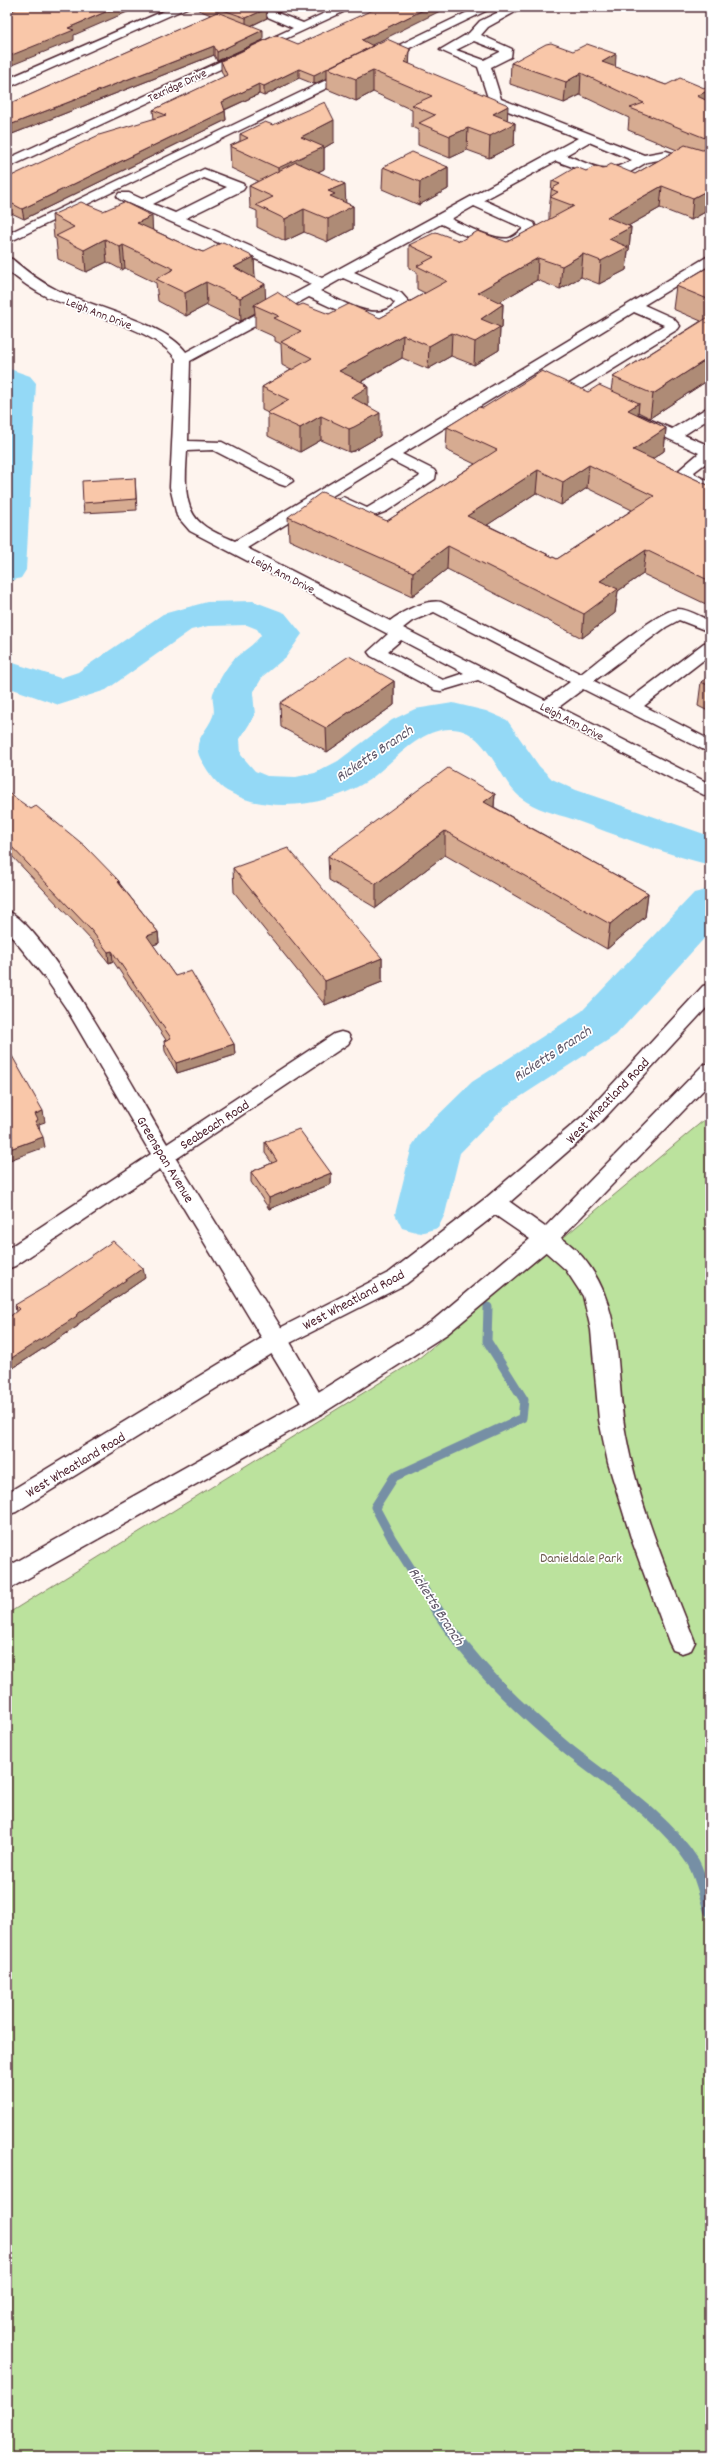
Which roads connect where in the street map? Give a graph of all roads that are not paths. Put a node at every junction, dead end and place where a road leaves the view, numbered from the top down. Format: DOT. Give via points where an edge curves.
graph roads {
  1 [pos="183,7"];
  2 [pos="251,7"];
  3 [pos="348,7"];
  4 [pos="488,7"];
  5 [pos="518,7"];
  6 [pos="303,27"];
  7 [pos="473,36"];
  8 [pos="484,65"];
  9 [pos="7,84"];
  10 [pos="589,137"];
  11 [pos="556,156"];
  12 [pos="643,159"];
  13 [pos="7,164"];
  14 [pos="705,168"];
  15 [pos="124,196"];
  16 [pos="474,201"];
  17 [pos="142,204"];
  18 [pos="176,218"];
  19 [pos="440,219"];
  20 [pos="7,239"];
  21 [pos="710,259"];
  22 [pos="7,262"];
  23 [pos="692,270"];
  24 [pos="343,273"];
  25 [pos="710,278"];
  26 [pos="323,284"];
  27 [pos="310,292"];
  28 [pos="633,306"];
  29 [pos="183,359"];
  30 [pos="528,370"];
  31 [pos="543,376"];
  32 [pos="557,383"];
  33 [pos="710,411"];
  34 [pos="625,414"];
  35 [pos="673,435"];
  36 [pos="181,446"];
  37 [pos="390,454"];
  38 [pos="285,481"];
  39 [pos="710,488"];
  40 [pos="326,493"];
  41 [pos="234,549"];
  42 [pos="710,627"];
  43 [pos="395,631"];
  44 [pos="710,646"];
  45 [pos="479,674"];
  46 [pos="582,680"];
  47 [pos="632,706"];
  48 [pos="546,708"];
  49 [pos="710,747"];
  50 [pos="710,792"];
  51 [pos="7,918"];
  52 [pos="710,991"];
  53 [pos="341,1039"];
  54 [pos="710,1070"];
  55 [pos="164,1157"];
  56 [pos="495,1203"];
  57 [pos="546,1239"];
  58 [pos="7,1260"];
  59 [pos="278,1339"];
  60 [pos="315,1406"];
  61 [pos="7,1504"];
  62 [pos="7,1579"];
  63 [pos="682,1642"];
  1 -- 9 [label="street"];
  2 -- 6 [label="street"];
  3 -- 6 [label="street, Texridge Drive"];
  4 -- 20 [label="street"];
  5 -- 7 [label="street" via="484,24"];
  6 -- 13 [label="street, Texridge Drive"];
  7 -- 8 [label="street" via="506,49 507,54"];
  7 -- 8 [label="street" via="446,50"];
  8 -- 10 [label="street" via="495,101"];
  10 -- 11 [label="street"];
  10 -- 12 [label="street"];
  11 -- 12 [label="street" via="603,174 620,172"];
  11 -- 16 [label="street"];
  12 -- 14 [label="street" via="666,155"];
  15 -- 17 [label="street"];
  16 -- 19 [label="street"];
  16 -- 19 [label="street" via="522,221 530,230 512,242 495,241"];
  17 -- 18 [label="street"];
  17 -- 18 [label="street" via="204,173 238,187"];
  18 -- 26 [label="street"];
  19 -- 24 [label="street"];
  21 -- 23 [label="street"];
  22 -- 29 [label="street, Leigh Ann Drive" via="33,284 59,297 146,330 169,342 181,353"];
  23 -- 25 [label="street"];
  23 -- 28 [label="street"];
  24 -- 26 [label="street"];
  24 -- 27 [label="street" via="396,296 403,303 401,308 381,318 369,318"];
  26 -- 27 [label="street"];
  27 -- 29 [label="street"];
  28 -- 30 [label="street"];
  28 -- 32 [label="street" via="668,321 673,326 578,392"];
  29 -- 36 [label="street, Leigh Ann Drive"];
  30 -- 31 [label="street"];
  30 -- 37 [label="street"];
  33 -- 35 [label="street"];
  34 -- 35 [label="street"];
  35 -- 39 [label="street" via="710,452 686,471 689,478"];
  36 -- 38 [label="street" via="216,445"];
  36 -- 41 [label="street, Leigh Ann Drive" via="178,487 185,516 196,528"];
  37 -- 40 [label="street"];
  37 -- 40 [label="street" via="428,473 427,479 382,508 366,514"];
  40 -- 41 [label="street"];
  41 -- 43 [label="street, Leigh Ann Drive"];
  42 -- 46 [label="street" via="678,614 660,623"];
  43 -- 45 [label="street, Leigh Ann Drive"];
  43 -- 45 [label="street" via="377,652 441,686"];
  43 -- 46 [label="street" via="406,617 435,606"];
  44 -- 47 [label="street"];
  45 -- 48 [label="street, Leigh Ann Drive"];
  46 -- 47 [label="street"];
  46 -- 48 [label="street"];
  47 -- 49 [label="street"];
  48 -- 50 [label="street, Leigh Ann Drive"];
  51 -- 55 [label="street, Greenspan Avenue" via="83,1015"];
  52 -- 56 [label="street, West Wheatland Road" via="591,1120"];
  53 -- 55 [label="street, Seabeach Road"];
  54 -- 57 [label="street"];
  55 -- 58 [label="street, Seabeach Road"];
  55 -- 59 [label="street, Greenspan Avenue"];
  56 -- 57 [label="street"];
  56 -- 59 [label="street, West Wheatland Road" via="398,1278"];
  57 -- 60 [label="street" via="439,1328"];
  57 -- 63 [label="street" via="562,1250 578,1268 594,1295 602,1326 614,1437 632,1505"];
  59 -- 60 [label="street, Greenspan Avenue"];
  59 -- 61 [label="street, West Wheatland Road"];
  60 -- 62 [label="street"];
}
